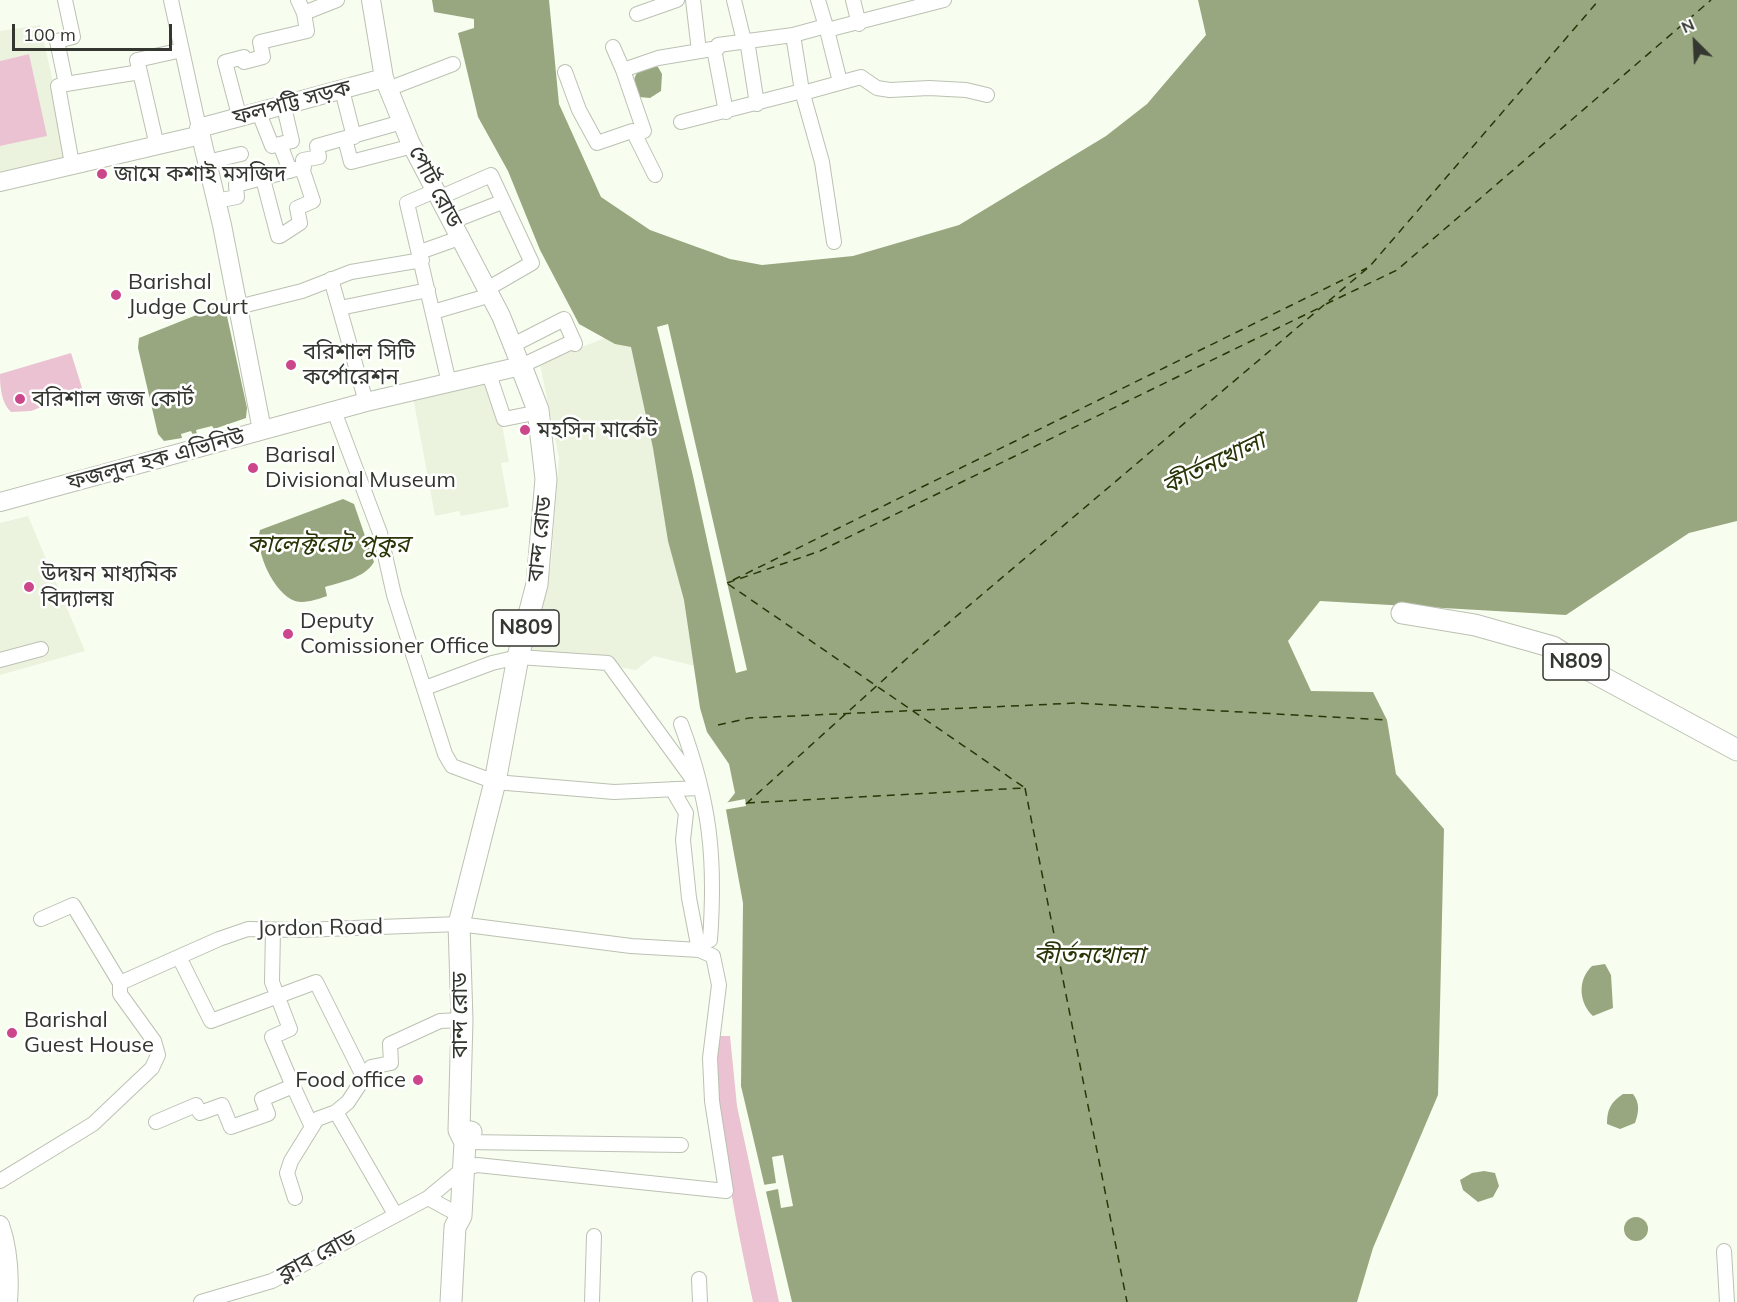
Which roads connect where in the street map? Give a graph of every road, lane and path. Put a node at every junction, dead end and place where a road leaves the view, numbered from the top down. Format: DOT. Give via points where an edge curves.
graph roads {
  1 [pos="65,0"];
  2 [pos="171,0"];
  3 [pos="337,0"];
  4 [pos="371,0"];
  5 [pos="693,0"];
  6 [pos="734,0"];
  7 [pos="818,0"];
  8 [pos="853,0"];
  9 [pos="673,1"];
  10 [pos="939,1"];
  11 [pos="301,6"];
  12 [pos="638,14"];
  13 [pos="859,24"];
  14 [pos="826,28"];
  15 [pos="793,35"];
  16 [pos="745,41"];
  17 [pos="613,47"];
  18 [pos="714,49"];
  19 [pos="182,50"];
  20 [pos="699,51"];
  21 [pos="453,64"];
  22 [pos="623,70"];
  23 [pos="140,72"];
  24 [pos="565,72"];
  25 [pos="840,82"];
  26 [pos="386,83"];
  27 [pos="66,84"];
  28 [pos="342,90"];
  29 [pos="803,92"];
  30 [pos="987,95"];
  31 [pos="757,104"];
  32 [pos="284,107"];
  33 [pos="726,112"];
  34 [pos="259,113"];
  35 [pos="240,118"];
  36 [pos="402,122"];
  37 [pos="681,122"];
  38 [pos="200,132"];
  39 [pos="635,135"];
  40 [pos="350,138"];
  41 [pos="280,144"];
  42 [pos="158,146"];
  43 [pos="413,146"];
  44 [pos="241,154"];
  45 [pos="207,162"];
  46 [pos="72,164"];
  47 [pos="296,169"];
  48 [pos="655,175"];
  49 [pos="263,179"];
  50 [pos="0,182"];
  51 [pos="439,194"];
  52 [pos="216,201"];
  53 [pos="502,202"];
  54 [pos="453,220"];
  55 [pos="462,237"];
  56 [pos="834,242"];
  57 [pos="421,256"];
  58 [pos="331,279"];
  59 [pos="428,290"];
  60 [pos="489,292"];
  61 [pos="238,307"];
  62 [pos="340,308"];
  63 [pos="433,312"];
  64 [pos="513,345"];
  65 [pos="521,366"];
  66 [pos="489,374"];
  67 [pos="449,382"];
  68 [pos="366,402"];
  69 [pos="334,411"];
  70 [pos="539,412"];
  71 [pos="262,430"];
  72 [pos="0,502"];
  73 [pos="1402,613"];
  74 [pos="41,649"];
  75 [pos="518,657"];
  76 [pos="0,660"];
  77 [pos="425,688"];
  78 [pos="681,724"];
  79 [pos="1737,750"];
  80 [pos="495,782"];
  81 [pos="699,788"];
  82 [pos="672,789"];
  83 [pos="41,919"];
  84 [pos="467,925"];
  85 [pos="273,930"];
  86 [pos="698,947"];
  87 [pos="180,957"];
  88 [pos="120,983"];
  89 [pos="277,995"];
  90 [pos="462,1020"];
  91 [pos="364,1078"];
  92 [pos="293,1086"];
  93 [pos="336,1112"];
  94 [pos="156,1122"];
  95 [pos="312,1127"];
  96 [pos="465,1142"];
  97 [pos="681,1145"];
  98 [pos="464,1169"];
  99 [pos="0,1181"];
  100 [pos="295,1198"];
  101 [pos="428,1198"];
  102 [pos="395,1214"];
  103 [pos="461,1216"];
  104 [pos="0,1225"];
  105 [pos="594,1236"];
  106 [pos="1724,1251"];
  107 [pos="699,1279"];
  108 [pos="8,1302"];
  109 [pos="201,1302"];
  110 [pos="451,1302"];
  111 [pos="463,1302"];
  112 [pos="592,1302"];
  113 [pos="700,1302"];
  114 [pos="1727,1302"];
  1 -- 27 [label="street" via="73,37 57,41"];
  2 -- 19 [label="street"];
  3 -- 11 [label="street"];
  4 -- 26 [label="main road, পোর্ট রোড"];
  5 -- 20 [label="street"];
  6 -- 16 [label="street"];
  7 -- 14 [label="street"];
  8 -- 13 [label="street"];
  9 -- 12 [label="street"];
  10 -- 13 [label="street"];
  11 -- 35 [label="street" via="307,30 260,42 263,57 225,62"];
  13 -- 14 [label="street"];
  14 -- 15 [label="street"];
  14 -- 25 [label="street"];
  15 -- 16 [label="street"];
  15 -- 29 [label="street"];
  16 -- 18 [label="street"];
  16 -- 31 [label="street"];
  17 -- 22 [label="street"];
  18 -- 20 [label="street"];
  18 -- 33 [label="street"];
  19 -- 23 [label="street" via="137,60"];
  19 -- 38 [label="street"];
  20 -- 22 [label="street" via="658,58"];
  21 -- 26 [label="street"];
  22 -- 39 [label="street" via="644,131"];
  23 -- 27 [label="street"];
  23 -- 42 [label="street"];
  24 -- 39 [label="street" via="597,143 632,131"];
  25 -- 29 [label="street"];
  25 -- 30 [label="street" via="861,77 877,88 890,90 929,88"];
  26 -- 28 [label="main road, ফলপট্টি সড়ক"];
  26 -- 36 [label="main road, পোর্ট রোড"];
  27 -- 46 [label="street" via="58,86"];
  28 -- 32 [label="main road, ফলপট্টি সড়ক"];
  28 -- 40 [label="street"];
  29 -- 31 [label="street"];
  29 -- 56 [label="street" via="822,162"];
  31 -- 33 [label="street"];
  32 -- 34 [label="main road, ফলপট্টি সড়ক"];
  32 -- 41 [label="street" via="292,141"];
  33 -- 37 [label="street"];
  34 -- 35 [label="main road, ফলপট্টি সড়ক"];
  34 -- 41 [label="street" via="272,146"];
  35 -- 38 [label="main road, ফলপট্টি সড়ক"];
  36 -- 40 [label="street"];
  36 -- 43 [label="main road, পোর্ট রোড"];
  38 -- 42 [label="main road, ফলপট্টি সড়ক"];
  38 -- 45 [label="main road"];
  39 -- 48 [label="street"];
  40 -- 43 [label="street" via="351,162"];
  40 -- 47 [label="street" via="316,146 319,157 303,160"];
  41 -- 47 [label="street"];
  42 -- 46 [label="main road, ফলপট্টি সড়ক"];
  43 -- 51 [label="main road, পোর্ট রোড"];
  44 -- 45 [label="street"];
  45 -- 52 [label="main road"];
  46 -- 50 [label="main road, ফলপট্টি সড়ক"];
  47 -- 49 [label="street"];
  47 -- 49 [label="street" via="313,201 297,208 300,223 280,236"];
  49 -- 52 [label="street" via="236,185 237,197"];
  51 -- 53 [label="street" via="491,174"];
  51 -- 54 [label="main road, পোর্ট রোড"];
  51 -- 57 [label="street" via="407,203"];
  52 -- 61 [label="main road"];
  53 -- 54 [label="street"];
  53 -- 60 [label="street" via="532,263"];
  54 -- 55 [label="main road, পোর্ট রোড"];
  55 -- 57 [label="street"];
  55 -- 60 [label="main road, পোর্ট রোড"];
  57 -- 58 [label="street"];
  57 -- 59 [label="street"];
  58 -- 61 [label="street" via="302,291"];
  58 -- 62 [label="street"];
  59 -- 62 [label="street"];
  59 -- 63 [label="street"];
  60 -- 63 [label="street"];
  60 -- 64 [label="main road, পোর্ট রোড"];
  61 -- 71 [label="main road"];
  62 -- 68 [label="street"];
  63 -- 67 [label="street"];
  64 -- 65 [label="main road, পোর্ট রোড"];
  64 -- 65 [label="street" via="564,319 574,343"];
  65 -- 66 [label="main road, ফজলুল হক এভিনিউ"];
  65 -- 70 [label="highway, বান্দ রোড / N809"];
  66 -- 67 [label="main road, ফজলুল হক এভিনিউ"];
  66 -- 70 [label="street" via="504,419"];
  67 -- 68 [label="main road, ফজলুল হক এভিনিউ"];
  68 -- 69 [label="main road, ফজলুল হক এভিনিউ"];
  69 -- 71 [label="main road, ফজলুল হক এভিনিউ"];
  69 -- 77 [label="street" via="380,533 394,595"];
  70 -- 75 [label="highway, বান্দ রোড / N809" via="546,479 543,515 537,584"];
  71 -- 72 [label="main road, ফজলুল হক এভিনিউ"];
  73 -- 79 [label="highway, N809" via="1475,625 1553,647"];
  74 -- 76 [label="street"];
  75 -- 77 [label="street"];
  75 -- 80 [label="highway, বান্দ রোড / N809"];
  75 -- 81 [label="street" via="608,663"];
  77 -- 80 [label="street" via="452,766"];
  78 -- 81 [label="street"];
  80 -- 82 [label="street" via="614,792"];
  80 -- 84 [label="highway, বান্দ রোড / N809" via="469,889"];
  81 -- 82 [label="street"];
  81 -- 86 [label="street" via="708,813 714,891 710,940"];
  82 -- 86 [label="street" via="686,813 683,840"];
  83 -- 88 [label="street" via="73,905"];
  84 -- 85 [label="street, Jordon Road"];
  84 -- 86 [label="street, Jordon Road" via="631,946"];
  84 -- 90 [label="highway, বান্দ রোড / N809"];
  84 -- 96 [label="highway, বান্দ রোড / N809" via="473,1129"];
  85 -- 87 [label="street, Jordon Road" via="248,929"];
  85 -- 89 [label="street" via="272,982"];
  86 -- 98 [label="street" via="713,956 718,985 710,1059 711,1101 726,1191 477,1166"];
  87 -- 88 [label="street, Jordon Road"];
  87 -- 89 [label="street" via="211,1021"];
  88 -- 99 [label="street" via="120,994 154,1041 158,1055 152,1068 93,1124"];
  89 -- 91 [label="street" via="316,982"];
  89 -- 92 [label="street" via="290,1029 272,1037"];
  90 -- 91 [label="street" via="440,1021 390,1044 391,1063 371,1067"];
  90 -- 96 [label="highway, বান্দ রোড / N809" via="459,1130"];
  91 -- 93 [label="street"];
  92 -- 94 [label="street" via="262,1099 268,1114 231,1127 222,1104 200,1113 196,1106"];
  92 -- 95 [label="street"];
  93 -- 95 [label="street" via="317,1119"];
  93 -- 102 [label="street"];
  95 -- 100 [label="street" via="287,1173"];
  96 -- 97 [label="street"];
  96 -- 98 [label="highway, বান্দ রোড / N809"];
  98 -- 101 [label="street, ক্লাব রোড"];
  98 -- 103 [label="highway, বান্দ রোড / N809"];
  101 -- 102 [label="street, ক্লাব রোড"];
  101 -- 103 [label="street"];
  102 -- 109 [label="street, ক্লাব রোড" via="272,1281"];
  103 -- 110 [label="highway, বান্দ রোড / N809" via="455,1227"];
  103 -- 111 [label="highway, বান্দ রোড / N809" via="466,1227"];
  104 -- 108 [label="main road" via="7,1244"];
  105 -- 112 [label="street"];
  106 -- 114 [label="street"];
  107 -- 113 [label="street"];
}
